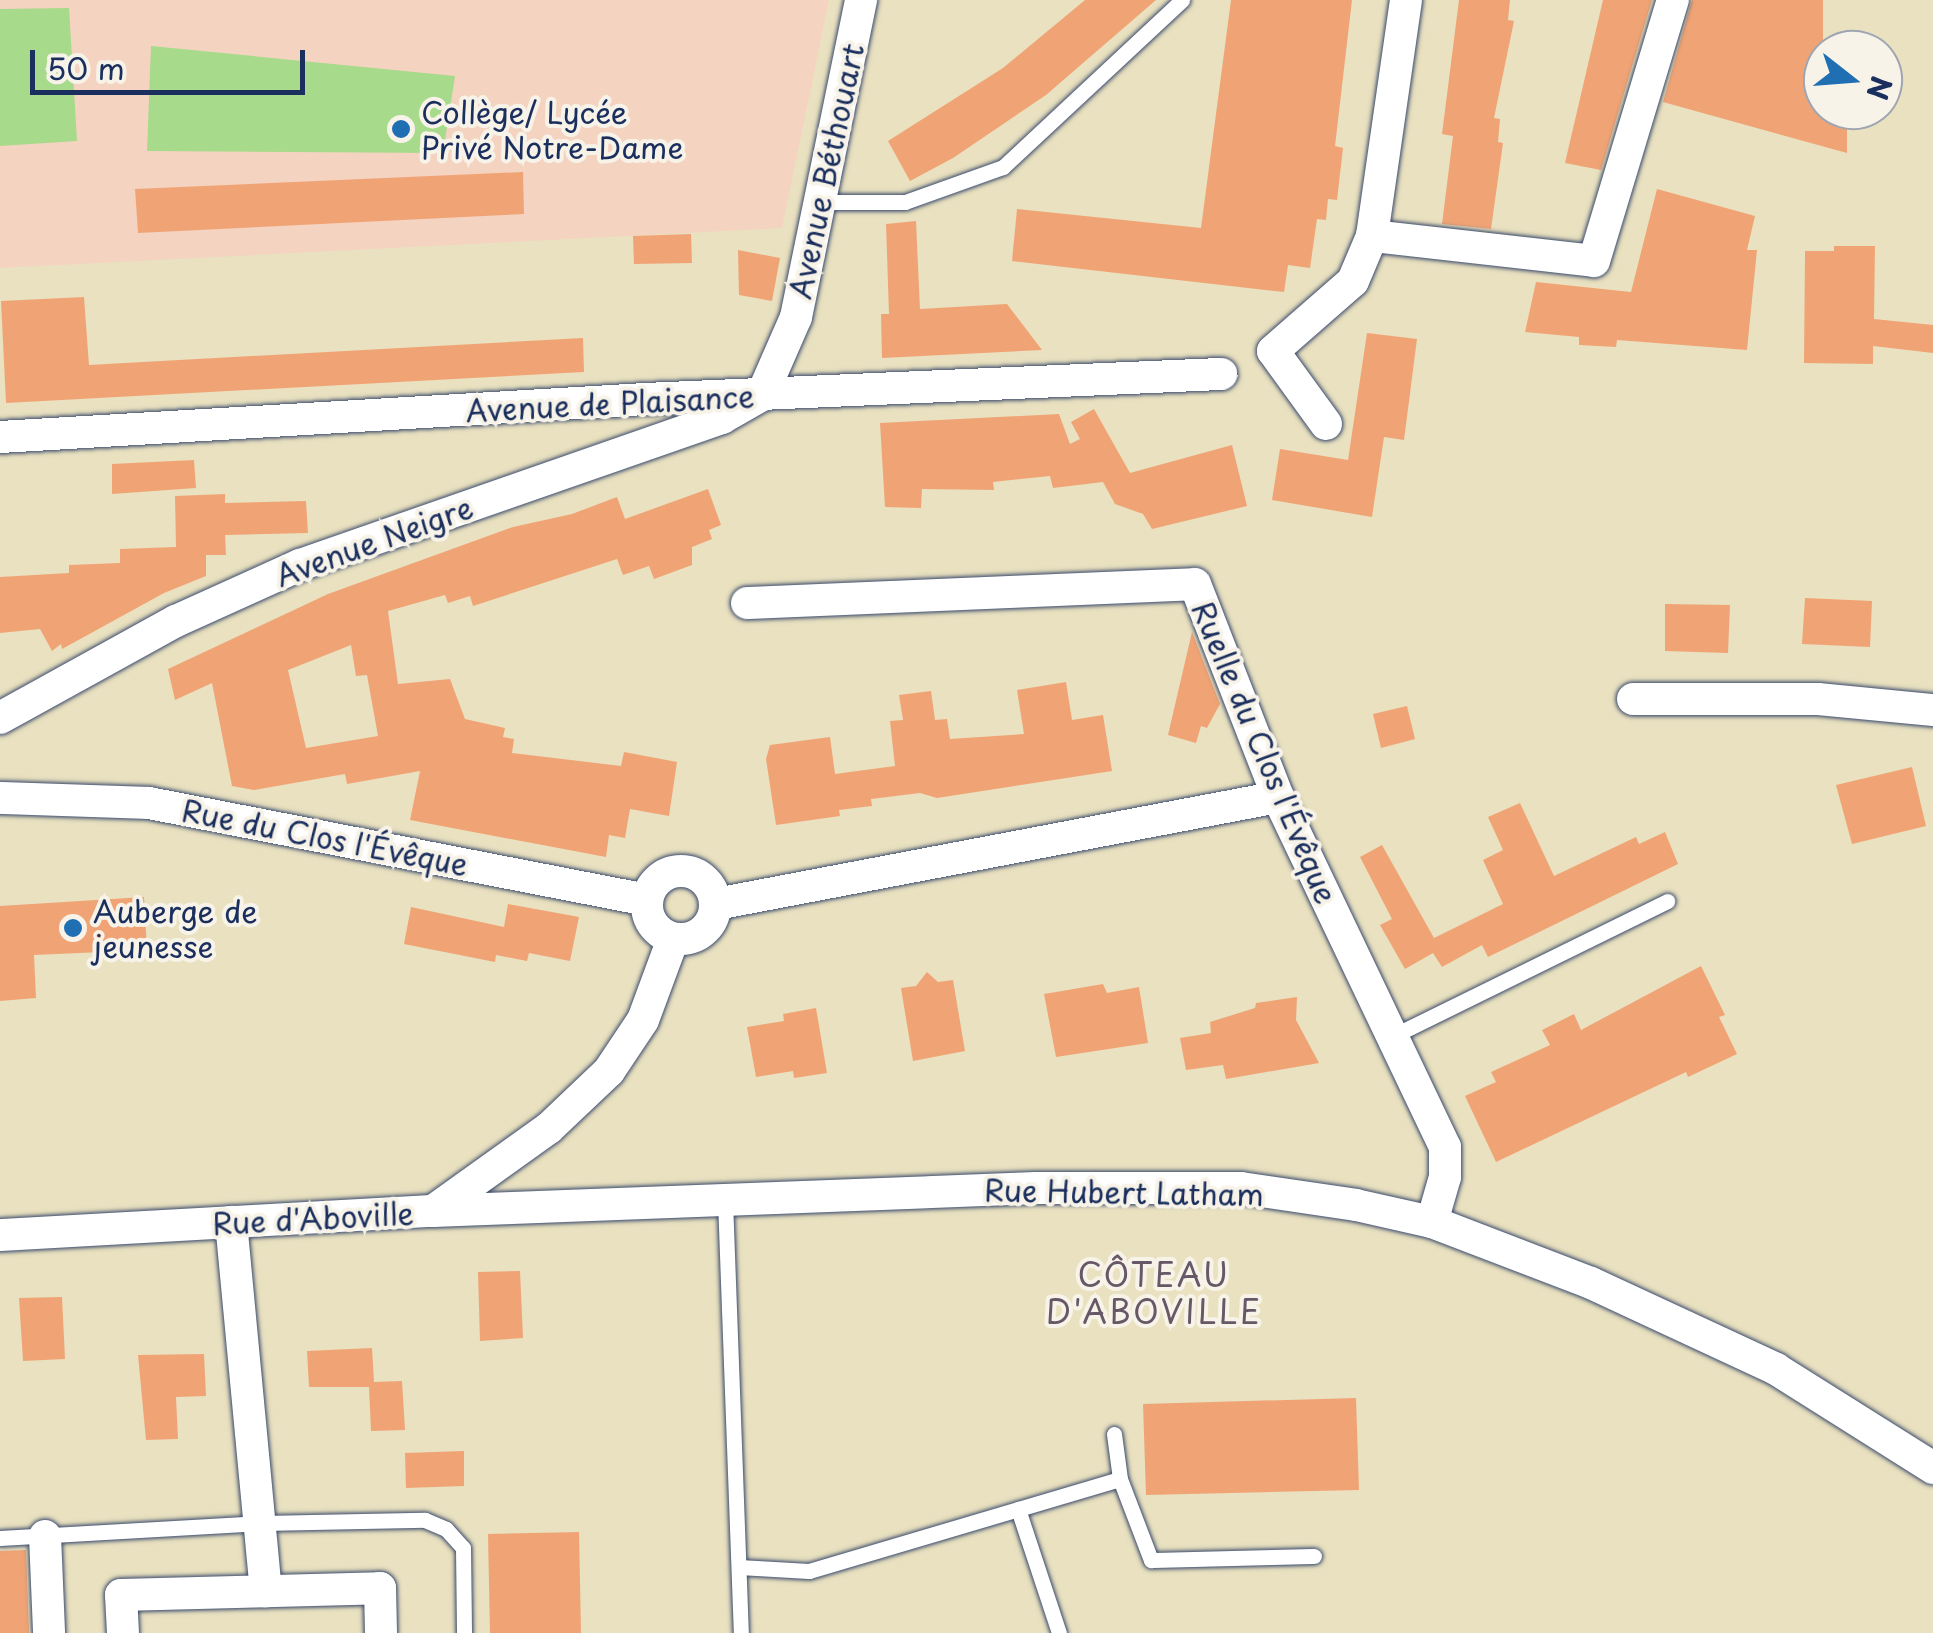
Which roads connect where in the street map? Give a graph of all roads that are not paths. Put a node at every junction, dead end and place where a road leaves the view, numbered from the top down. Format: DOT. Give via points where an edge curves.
graph roads {
  1 [pos="861,0"];
  2 [pos="1182,0"];
  3 [pos="1406,0"];
  4 [pos="1672,0"];
  5 [pos="821,202"];
  6 [pos="1372,236"];
  7 [pos="1221,374"];
  8 [pos="762,395"];
  9 [pos="1326,424"];
  10 [pos="0,438"];
  11 [pos="747,603"];
  12 [pos="1633,699"];
  13 [pos="1933,710"];
  14 [pos="0,718"];
  15 [pos="1278,797"];
  16 [pos="0,798"];
  17 [pos="647,900"];
  18 [pos="1666,901"];
  19 [pos="716,904"];
  20 [pos="673,939"];
  21 [pos="1391,1037"];
  22 [pos="724,1200"];
  23 [pos="433,1211"];
  24 [pos="231,1222"];
  25 [pos="1432,1222"];
  26 [pos="0,1235"];
  27 [pos="1114,1434"];
  28 [pos="1933,1468"];
  29 [pos="1120,1479"];
  30 [pos="1018,1509"];
  31 [pos="262,1523"];
  32 [pos="45,1536"];
  33 [pos="0,1538"];
  34 [pos="1314,1556"];
  35 [pos="739,1567"];
  36 [pos="266,1591"];
  37 [pos="49,1633"];
  38 [pos="122,1633"];
  39 [pos="381,1633"];
  40 [pos="464,1633"];
  41 [pos="741,1633"];
  42 [pos="1059,1633"];
  1 -- 5 [label="street, Avenue Béthouart"];
  2 -- 5 [label="lane" via="1003,167 905,202"];
  3 -- 6 [label="street"];
  4 -- 6 [label="street" via="1594,261"];
  5 -- 8 [label="street, Avenue Béthouart" via="786,342"];
  6 -- 9 [label="street" via="1352,281 1274,351"];
  7 -- 8 [label="street, Avenue de Plaisance"];
  8 -- 10 [label="street, Avenue de Plaisance"];
  8 -- 14 [label="street, Avenue Neigre" via="722,418 300,565 176,621"];
  11 -- 15 [label="street, Ruelle du Clos l'Évêque" via="1195,584"];
  12 -- 13 [label="street" via="1818,699"];
  15 -- 19 [label="street"];
  15 -- 21 [label="street, Ruelle du Clos l'Évêque"];
  16 -- 17 [label="street, Rue du Clos l'Évêque" via="148,803"];
  17 -- 19 [label="street" via="663,876 683,871 709,885"];
  17 -- 20 [label="street" via="650,920"];
  18 -- 21 [label="lane"];
  19 -- 20 [label="street" via="703,932"];
  20 -- 23 [label="street, Rue d'Aboville" via="643,1020 609,1071 549,1128"];
  21 -- 25 [label="street, Ruelle du Clos l'Évêque" via="1445,1146 1445,1177"];
  22 -- 23 [label="street, Rue Hubert Latham"];
  22 -- 25 [label="street, Rue Hubert Latham" via="1241,1188"];
  22 -- 35 [label="lane"];
  23 -- 24 [label="street, Rue d'Aboville"];
  24 -- 26 [label="street, Rue d'Aboville"];
  24 -- 31 [label="street"];
  25 -- 28 [label="street, Rue Hubert Latham" via="1591,1283 1776,1369"];
  27 -- 29 [label="lane"];
  29 -- 30 [label="lane"];
  29 -- 34 [label="lane" via="1151,1560"];
  30 -- 35 [label="lane" via="809,1571"];
  30 -- 42 [label="lane"];
  31 -- 32 [label="lane"];
  31 -- 36 [label="street"];
  31 -- 40 [label="lane" via="425,1520 446,1529 463,1548"];
  32 -- 33 [label="lane"];
  32 -- 37 [label="street"];
  35 -- 41 [label="lane"];
  36 -- 38 [label="street" via="122,1595"];
  36 -- 39 [label="street" via="380,1588"];
}
